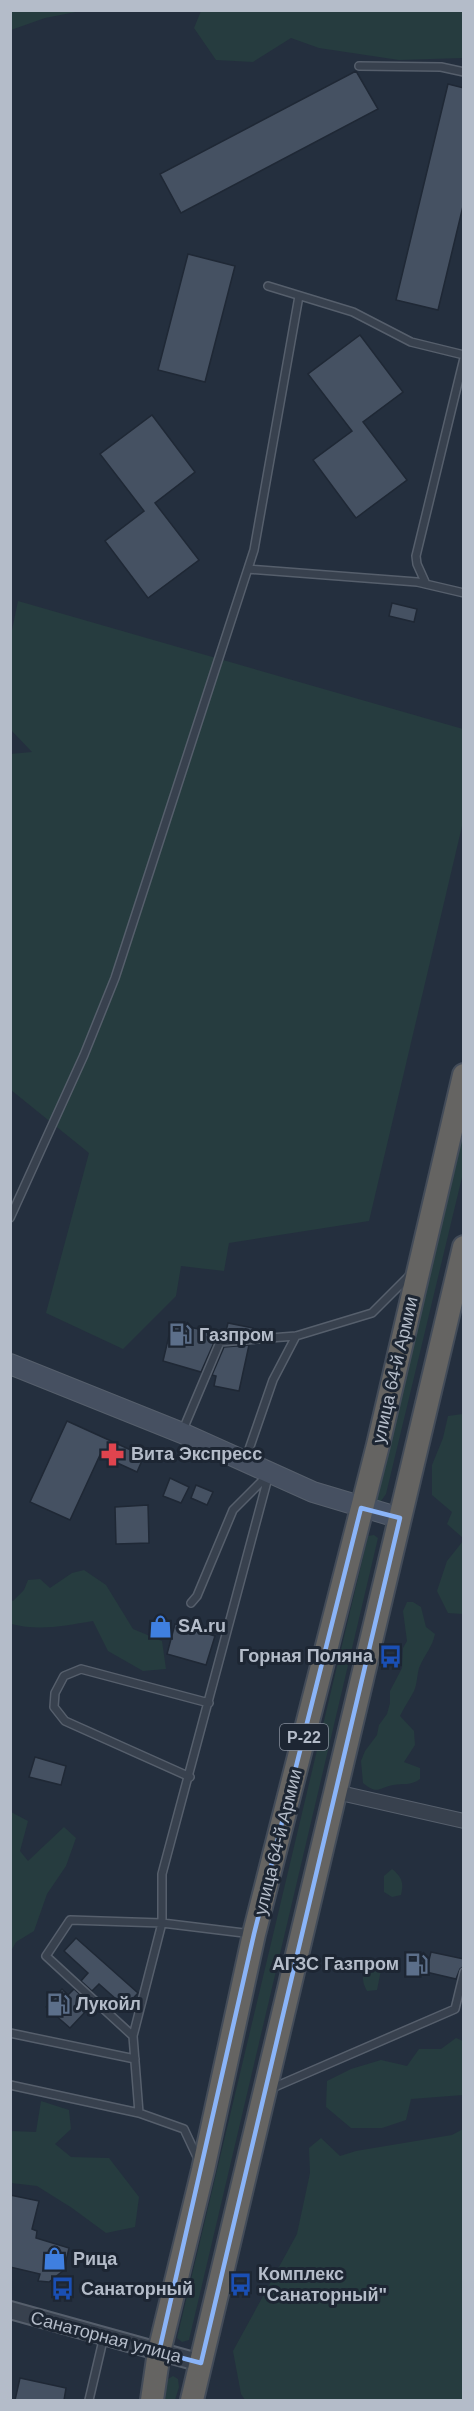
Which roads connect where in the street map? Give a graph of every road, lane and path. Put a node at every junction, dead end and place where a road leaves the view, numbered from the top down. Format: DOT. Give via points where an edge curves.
graph roads {
  1 [pos="359,66"];
  2 [pos="464,72"];
  3 [pos="267,286"];
  4 [pos="299,296"];
  5 [pos="464,357"];
  6 [pos="248,569"];
  7 [pos="426,584"];
  8 [pos="464,593"];
  9 [pos="464,1075"];
  10 [pos="10,1218"];
  11 [pos="464,1246"];
  12 [pos="418,1267"];
  13 [pos="296,1336"];
  14 [pos="10,1364"];
  15 [pos="182,1433"];
  16 [pos="244,1462"];
  17 [pos="269,1474"];
  18 [pos="361,1508"];
  19 [pos="400,1518"];
  20 [pos="191,1603"];
  21 [pos="209,1703"];
  22 [pos="189,1777"];
  23 [pos="336,1792"];
  24 [pos="464,1821"];
  25 [pos="162,1923"];
  26 [pos="254,1934"];
  27 [pos="464,1972"];
  28 [pos="10,2033"];
  29 [pos="133,2036"];
  30 [pos="135,2059"];
  31 [pos="10,2085"];
  32 [pos="265,2091"];
  33 [pos="140,2113"];
  34 [pos="203,2169"];
  35 [pos="10,2310"];
  36 [pos="104,2336"];
  37 [pos="159,2352"];
  38 [pos="201,2363"];
  39 [pos="89,2400"];
  40 [pos="152,2400"];
  41 [pos="192,2400"];
  1 -- 2 [label="lane" via="441,67"];
  3 -- 4 [label="lane"];
  4 -- 5 [label="lane" via="353,312 411,342"];
  4 -- 6 [label="lane"];
  5 -- 7 [label="lane" via="416,556"];
  6 -- 7 [label="lane"];
  6 -- 10 [label="lane" via="115,978"];
  7 -- 8 [label="lane"];
  9 -- 12 [label="highway, улица 64-й Армии / Р-22"];
  11 -- 19 [label="highway, Р-22"];
  12 -- 13 [label="lane" via="372,1312"];
  12 -- 18 [label="highway, улица 64-й Армии / Р-22"];
  13 -- 15 [label="lane" via="220,1342"];
  13 -- 16 [label="lane" via="273,1380"];
  14 -- 15 [label="main road"];
  15 -- 16 [label="main road"];
  16 -- 17 [label="main road"];
  17 -- 18 [label="main road"];
  17 -- 20 [label="lane" via="233,1510"];
  17 -- 21 [label="lane"];
  18 -- 19 [label="main road"];
  18 -- 26 [label="highway, улица 64-й Армии / Р-22"];
  19 -- 23 [label="highway, Р-22"];
  21 -- 22 [label="lane"];
  21 -- 22 [label="lane" via="81,1669 64,1676 56,1693 54,1707 65,1722"];
  22 -- 25 [label="lane" via="162,1874"];
  23 -- 24 [label="street"];
  23 -- 32 [label="highway, Р-22"];
  25 -- 26 [label="lane"];
  25 -- 29 [label="lane"];
  25 -- 29 [label="lane" via="70,1920 46,1956"];
  26 -- 34 [label="highway, улица 64-й Армии / Р-22"];
  27 -- 32 [label="lane" via="455,2009"];
  28 -- 30 [label="lane"];
  29 -- 30 [label="lane"];
  30 -- 33 [label="lane"];
  31 -- 33 [label="lane"];
  32 -- 38 [label="highway, Р-22"];
  33 -- 34 [label="lane" via="184,2129"];
  34 -- 37 [label="highway, улица 64-й Армии / Р-22"];
  35 -- 36 [label="street, Санаторная улица"];
  36 -- 37 [label="street, Санаторная улица"];
  36 -- 39 [label="lane"];
  37 -- 38 [label="street, Санаторная улица"];
  37 -- 40 [label="highway, улица 64-й Армии / Р-22"];
  38 -- 41 [label="highway, Р-22"];
}
